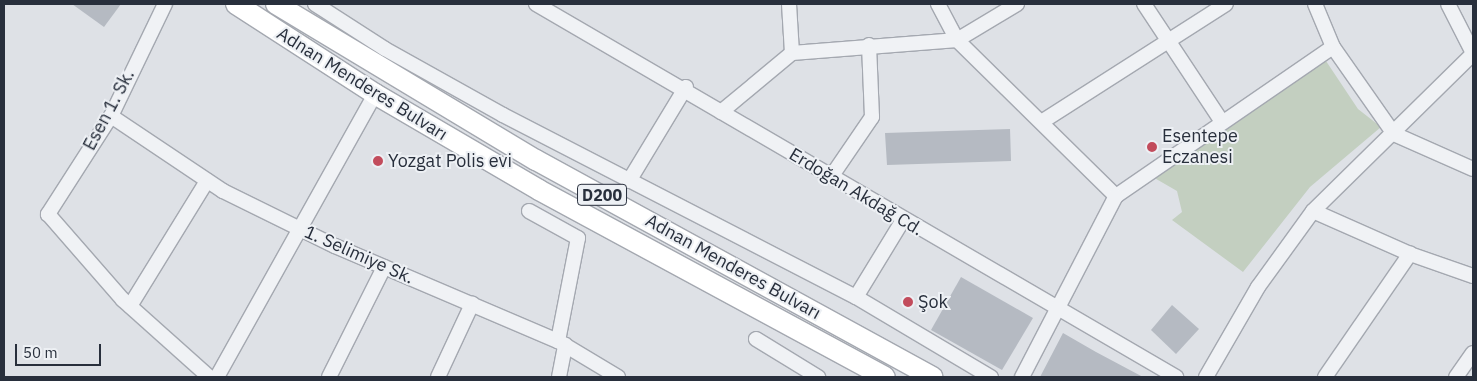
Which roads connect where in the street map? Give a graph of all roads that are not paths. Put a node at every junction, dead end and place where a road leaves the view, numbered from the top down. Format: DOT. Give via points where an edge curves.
graph roads {
  1 [pos="165,4"];
  2 [pos="236,4"];
  3 [pos="276,4"];
  4 [pos="315,4"];
  5 [pos="536,4"];
  6 [pos="790,4"];
  7 [pos="938,4"];
  8 [pos="1017,4"];
  9 [pos="1144,4"];
  10 [pos="1226,4"];
  11 [pos="1314,4"];
  12 [pos="1448,4"];
  13 [pos="1167,39"];
  14 [pos="957,40"];
  15 [pos="869,44"];
  16 [pos="1333,47"];
  17 [pos="792,53"];
  18 [pos="1473,54"];
  19 [pos="686,87"];
  20 [pos="375,94"];
  21 [pos="721,112"];
  22 [pos="503,115"];
  23 [pos="110,116"];
  24 [pos="1043,121"];
  25 [pos="1222,122"];
  26 [pos="492,134"];
  27 [pos="1394,134"];
  28 [pos="1473,169"];
  29 [pos="831,177"];
  30 [pos="207,180"];
  31 [pos="629,181"];
  32 [pos="1116,196"];
  33 [pos="529,210"];
  34 [pos="1313,210"];
  35 [pos="903,220"];
  36 [pos="299,228"];
  37 [pos="1410,254"];
  38 [pos="384,267"];
  39 [pos="1473,276"];
  40 [pos="856,297"];
  41 [pos="472,304"];
  42 [pos="130,306"];
  43 [pos="1056,311"];
  44 [pos="756,340"];
  45 [pos="562,343"];
  46 [pos="1473,353"];
  47 [pos="209,377"];
  48 [pos="217,377"];
  49 [pos="329,377"];
  50 [pos="438,377"];
  51 [pos="559,377"];
  52 [pos="618,377"];
  53 [pos="818,377"];
  54 [pos="885,377"];
  55 [pos="933,377"];
  56 [pos="991,377"];
  57 [pos="1022,377"];
  58 [pos="1176,377"];
  59 [pos="1206,377"];
  60 [pos="1325,377"];
  61 [pos="1456,377"];
  1 -- 23 [label="street, Esen 1. Sk."];
  2 -- 20 [label="highway, Adnan Menderes Bulvarı / D200"];
  3 -- 26 [label="highway, Adnan Menderes Bulvarı / D200"];
  4 -- 22 [label="street" via="385,49"];
  5 -- 19 [label="street, Erdoğan Akdağ Cd."];
  6 -- 17 [label="street"];
  7 -- 14 [label="street"];
  8 -- 14 [label="street"];
  9 -- 13 [label="street"];
  10 -- 13 [label="street"];
  11 -- 16 [label="street"];
  12 -- 18 [label="street"];
  13 -- 24 [label="street"];
  13 -- 25 [label="street"];
  14 -- 15 [label="street"];
  14 -- 24 [label="street"];
  15 -- 17 [label="street"];
  15 -- 29 [label="street" via="872,117"];
  16 -- 25 [label="street"];
  16 -- 27 [label="street"];
  17 -- 21 [label="street"];
  18 -- 27 [label="street"];
  19 -- 21 [label="street, Erdoğan Akdağ Cd."];
  19 -- 31 [label="street"];
  20 -- 36 [label="street"];
  20 -- 54 [label="highway, Adnan Menderes Bulvarı / D200" via="539,190"];
  21 -- 29 [label="street, Erdoğan Akdağ Cd."];
  22 -- 26 [label="street"];
  22 -- 31 [label="street"];
  23 -- 30 [label="street, 1. Selimiye Sk."];
  23 -- 42 [label="street, Esen 1. Sk." via="48,214"];
  24 -- 32 [label="street"];
  25 -- 32 [label="street"];
  26 -- 55 [label="highway, Adnan Menderes Bulvarı / D200"];
  27 -- 28 [label="street"];
  27 -- 34 [label="street"];
  29 -- 35 [label="street, Erdoğan Akdağ Cd."];
  30 -- 36 [label="street, 1. Selimiye Sk."];
  30 -- 42 [label="street"];
  31 -- 40 [label="street"];
  32 -- 43 [label="street"];
  33 -- 45 [label="street" via="578,238"];
  34 -- 37 [label="street"];
  34 -- 59 [label="street" via="1258,287"];
  35 -- 40 [label="street"];
  35 -- 43 [label="street, Erdoğan Akdağ Cd."];
  36 -- 38 [label="street, 1. Selimiye Sk."];
  36 -- 48 [label="street"];
  37 -- 39 [label="street"];
  37 -- 60 [label="street"];
  38 -- 41 [label="street, 1. Selimiye Sk."];
  38 -- 49 [label="street"];
  40 -- 56 [label="street"];
  41 -- 45 [label="street, 1. Selimiye Sk."];
  41 -- 50 [label="street"];
  42 -- 47 [label="street"];
  43 -- 57 [label="street"];
  43 -- 58 [label="street, Erdoğan Akdağ Cd."];
  44 -- 53 [label="street"];
  45 -- 51 [label="street"];
  45 -- 52 [label="street, 1. Selimiye Sk."];
  46 -- 61 [label="street"];
}
